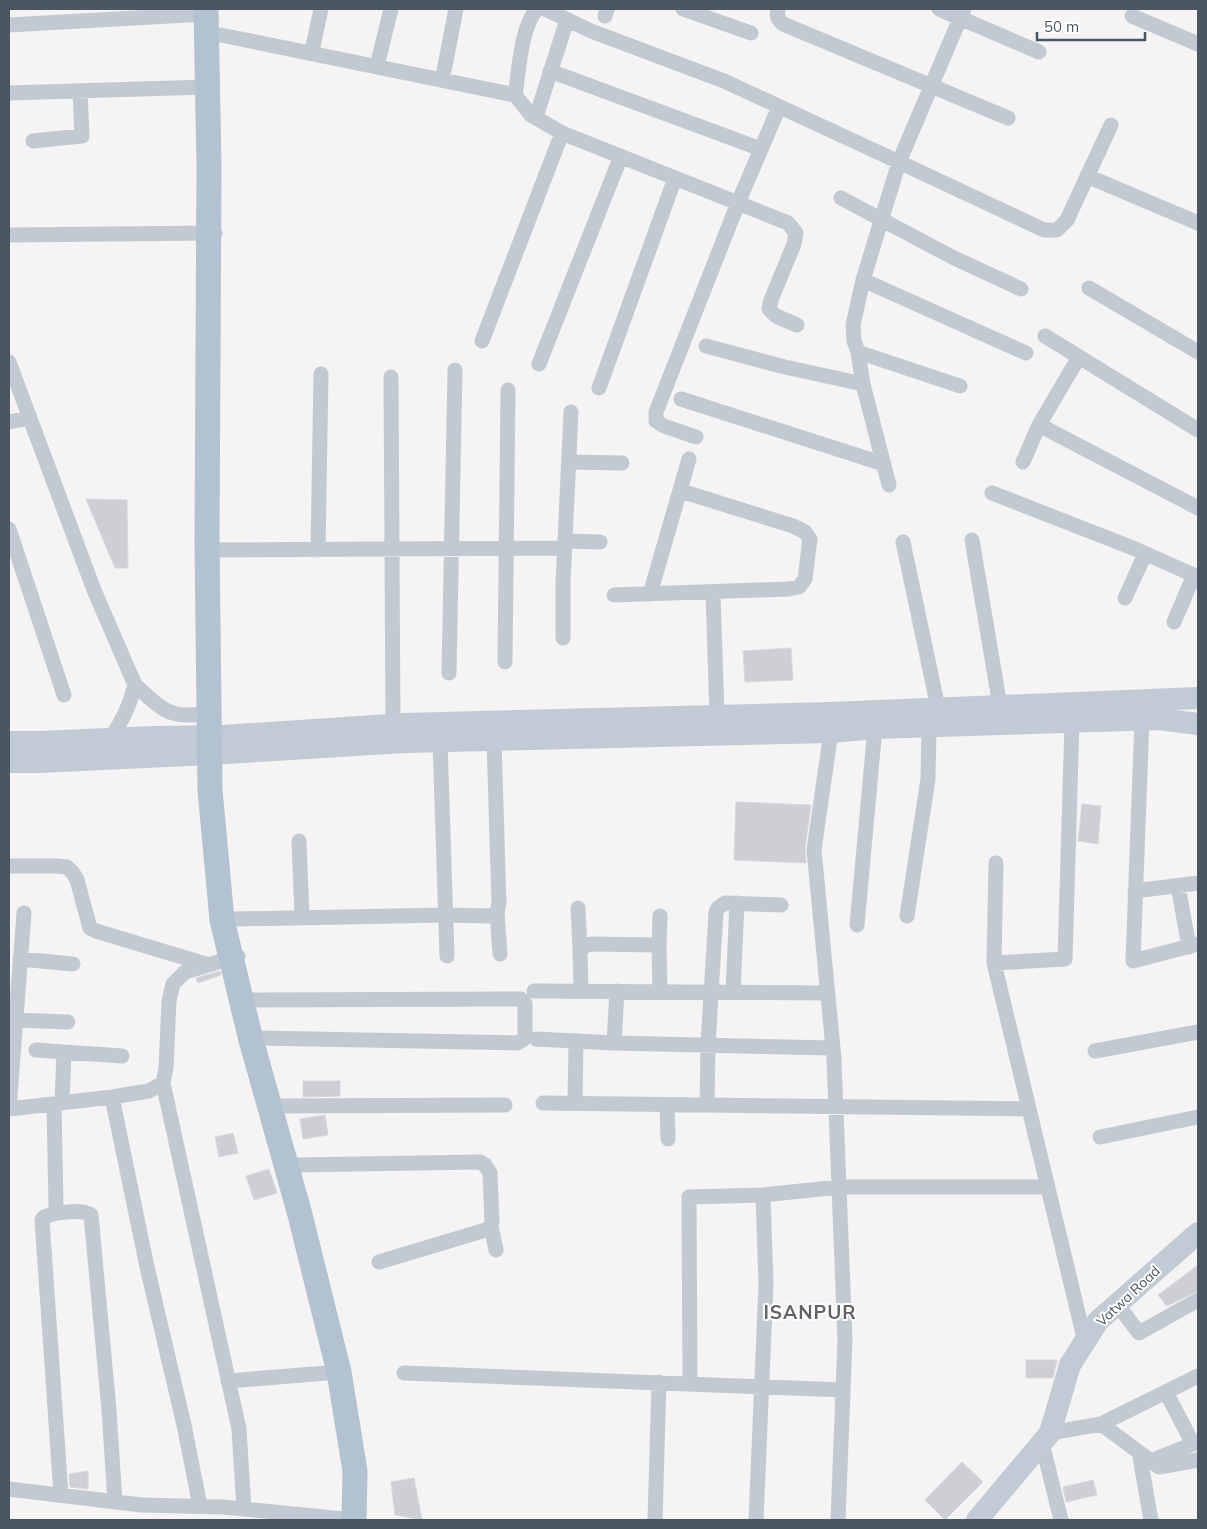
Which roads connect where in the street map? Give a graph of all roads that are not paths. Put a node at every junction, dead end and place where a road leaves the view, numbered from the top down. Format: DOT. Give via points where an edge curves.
graph roads {
  1 [pos="321,9"];
  2 [pos="391,9"];
  3 [pos="456,9"];
  4 [pos="537,9"];
  5 [pos="545,9"];
  6 [pos="683,9"];
  7 [pos="778,9"];
  8 [pos="939,9"];
  9 [pos="211,10"];
  10 [pos="962,13"];
  11 [pos="1132,16"];
  12 [pos="566,20"];
  13 [pos="9,25"];
  14 [pos="752,33"];
  15 [pos="221,36"];
  16 [pos="1198,44"];
  17 [pos="314,46"];
  18 [pos="1039,52"];
  19 [pos="379,58"];
  20 [pos="444,71"];
  21 [pos="550,71"];
  22 [pos="931,85"];
  23 [pos="207,88"];
  24 [pos="80,91"];
  25 [pos="9,93"];
  26 [pos="515,95"];
  27 [pos="779,107"];
  28 [pos="536,117"];
  29 [pos="1008,118"];
  30 [pos="1111,125"];
  31 [pos="562,133"];
  32 [pos="33,141"];
  33 [pos="761,149"];
  34 [pos="621,156"];
  35 [pos="899,162"];
  36 [pos="1087,176"];
  37 [pos="675,178"];
  38 [pos="841,198"];
  39 [pos="738,203"];
  40 [pos="881,220"];
  41 [pos="1198,223"];
  42 [pos="214,233"];
  43 [pos="9,235"];
  44 [pos="863,280"];
  45 [pos="1089,288"];
  46 [pos="1021,290"];
  47 [pos="798,325"];
  48 [pos="1045,336"];
  49 [pos="482,342"];
  50 [pos="706,346"];
  51 [pos="858,352"];
  52 [pos="1198,352"];
  53 [pos="1026,353"];
  54 [pos="1078,357"];
  55 [pos="9,362"];
  56 [pos="539,364"];
  57 [pos="455,370"];
  58 [pos="321,374"];
  59 [pos="391,377"];
  60 [pos="863,384"];
  61 [pos="960,386"];
  62 [pos="599,388"];
  63 [pos="508,390"];
  64 [pos="681,399"];
  65 [pos="571,412"];
  66 [pos="29,418"];
  67 [pos="9,422"];
  68 [pos="1039,425"];
  69 [pos="1198,430"];
  70 [pos="696,437"];
  71 [pos="689,459"];
  72 [pos="569,462"];
  73 [pos="1023,462"];
  74 [pos="622,463"];
  75 [pos="884,464"];
  76 [pos="889,485"];
  77 [pos="681,491"];
  78 [pos="992,493"];
  79 [pos="1198,508"];
  80 [pos="9,529"];
  81 [pos="972,540"];
  82 [pos="600,542"];
  83 [pos="903,542"];
  84 [pos="565,545"];
  85 [pos="392,549"];
  86 [pos="452,549"];
  87 [pos="505,549"];
  88 [pos="214,550"];
  89 [pos="318,550"];
  90 [pos="1145,554"];
  91 [pos="1196,576"];
  92 [pos="713,592"];
  93 [pos="650,594"];
  94 [pos="614,595"];
  95 [pos="1125,598"];
  96 [pos="1174,622"];
  97 [pos="563,638"];
  98 [pos="505,662"];
  99 [pos="449,674"];
  100 [pos="135,684"];
  101 [pos="64,695"];
  102 [pos="1198,698"];
  103 [pos="1000,706"];
  104 [pos="717,716"];
  105 [pos="934,718"];
  106 [pos="1142,719"];
  107 [pos="1072,722"];
  108 [pos="831,723"];
  109 [pos="1198,724"];
  110 [pos="393,725"];
  111 [pos="875,728"];
  112 [pos="110,739"];
  113 [pos="215,739"];
  114 [pos="494,740"];
  115 [pos="440,741"];
  116 [pos="9,742"];
  117 [pos="9,762"];
  118 [pos="299,841"];
  119 [pos="996,863"];
  120 [pos="9,866"];
  121 [pos="1198,883"];
  122 [pos="1178,886"];
  123 [pos="1136,891"];
  124 [pos="737,903"];
  125 [pos="781,905"];
  126 [pos="578,908"];
  127 [pos="497,913"];
  128 [pos="24,914"];
  129 [pos="445,915"];
  130 [pos="660,916"];
  131 [pos="907,916"];
  132 [pos="302,918"];
  133 [pos="235,919"];
  134 [pos="857,925"];
  135 [pos="1193,946"];
  136 [pos="659,947"];
  137 [pos="580,948"];
  138 [pos="500,954"];
  139 [pos="447,956"];
  140 [pos="20,959"];
  141 [pos="227,959"];
  142 [pos="994,963"];
  143 [pos="73,964"];
  144 [pos="534,991"];
  145 [pos="581,991"];
  146 [pos="617,991"];
  147 [pos="660,991"];
  148 [pos="711,991"];
  149 [pos="733,991"];
  150 [pos="828,993"];
  151 [pos="251,1000"];
  152 [pos="16,1020"];
  153 [pos="68,1022"];
  154 [pos="1198,1032"];
  155 [pos="258,1038"];
  156 [pos="536,1039"];
  157 [pos="576,1042"];
  158 [pos="614,1043"];
  159 [pos="708,1045"];
  160 [pos="833,1048"];
  161 [pos="36,1050"];
  162 [pos="1095,1051"];
  163 [pos="64,1052"];
  164 [pos="122,1056"];
  165 [pos="162,1083"];
  166 [pos="112,1097"];
  167 [pos="543,1103"];
  168 [pos="58,1104"];
  169 [pos="575,1104"];
  170 [pos="505,1105"];
  171 [pos="667,1105"];
  172 [pos="707,1105"];
  173 [pos="279,1106"];
  174 [pos="836,1106"];
  175 [pos="9,1109"];
  176 [pos="1029,1109"];
  177 [pos="1198,1117"];
  178 [pos="1100,1137"];
  179 [pos="668,1139"];
  180 [pos="294,1165"];
  181 [pos="839,1187"];
  182 [pos="1047,1187"];
  183 [pos="763,1195"];
  184 [pos="55,1213"];
  185 [pos="491,1226"];
  186 [pos="1198,1233"];
  187 [pos="496,1250"];
  188 [pos="379,1262"];
  189 [pos="1198,1300"];
  190 [pos="1117,1304"];
  191 [pos="1085,1342"];
  192 [pos="339,1372"];
  193 [pos="404,1373"];
  194 [pos="1198,1376"];
  195 [pos="228,1381"];
  196 [pos="659,1382"];
  197 [pos="690,1383"];
  198 [pos="762,1386"];
  199 [pos="843,1390"];
  200 [pos="1166,1392"];
  201 [pos="1101,1424"];
  202 [pos="1046,1438"];
  203 [pos="1196,1443"];
  204 [pos="1139,1452"];
  205 [pos="1198,1460"];
  206 [pos="1151,1461"];
  207 [pos="9,1489"];
  208 [pos="60,1495"];
  209 [pos="115,1502"];
  210 [pos="200,1506"];
  211 [pos="244,1508"];
  212 [pos="354,1520"];
  213 [pos="361,1520"];
  214 [pos="655,1520"];
  215 [pos="756,1520"];
  216 [pos="838,1520"];
  217 [pos="977,1520"];
  218 [pos="1061,1520"];
  219 [pos="1151,1520"];
  1 -- 17 [label="street"];
  2 -- 19 [label="street"];
  3 -- 20 [label="street"];
  4 -- 26 [label="street" via="526,28"];
  5 -- 12 [label="street"];
  6 -- 14 [label="street"];
  7 -- 22 [label="street" via="779,20 783,24"];
  8 -- 10 [label="street"];
  9 -- 13 [label="street"];
  9 -- 15 [label="main road"];
  9 -- 23 [label="main road"];
  10 -- 18 [label="street"];
  10 -- 22 [label="street"];
  11 -- 16 [label="street"];
  12 -- 21 [label="street"];
  12 -- 27 [label="street" via="724,81"];
  15 -- 26 [label="street"];
  15 -- 42 [label="main road"];
  21 -- 28 [label="street"];
  21 -- 33 [label="street"];
  22 -- 29 [label="street"];
  22 -- 35 [label="street"];
  23 -- 24 [label="street"];
  23 -- 42 [label="main road"];
  24 -- 25 [label="street"];
  24 -- 32 [label="street" via="82,136"];
  26 -- 28 [label="street"];
  27 -- 33 [label="street"];
  27 -- 35 [label="street"];
  28 -- 31 [label="street"];
  30 -- 36 [label="street"];
  31 -- 34 [label="street"];
  31 -- 49 [label="street"];
  33 -- 39 [label="street"];
  34 -- 37 [label="street"];
  34 -- 56 [label="street"];
  35 -- 36 [label="street" via="1044,230 1057,230 1067,220"];
  35 -- 40 [label="street"];
  36 -- 41 [label="street"];
  37 -- 39 [label="street"];
  37 -- 62 [label="street"];
  38 -- 40 [label="street"];
  39 -- 47 [label="street" via="788,223 796,233 769,309 776,316"];
  39 -- 70 [label="street" via="656,412 656,421"];
  40 -- 44 [label="street"];
  40 -- 46 [label="street"];
  42 -- 43 [label="street"];
  42 -- 88 [label="main road"];
  44 -- 51 [label="street" via="854,325"];
  44 -- 53 [label="street"];
  45 -- 52 [label="street"];
  48 -- 54 [label="street"];
  50 -- 60 [label="street"];
  51 -- 60 [label="street"];
  51 -- 61 [label="street"];
  54 -- 68 [label="street"];
  54 -- 69 [label="street"];
  55 -- 66 [label="street"];
  57 -- 86 [label="street"];
  58 -- 89 [label="street"];
  59 -- 85 [label="street"];
  60 -- 75 [label="street"];
  63 -- 87 [label="street"];
  64 -- 75 [label="street"];
  65 -- 72 [label="street"];
  66 -- 67 [label="street"];
  66 -- 100 [label="street" via="94,590"];
  68 -- 73 [label="street"];
  68 -- 79 [label="street"];
  71 -- 77 [label="street"];
  72 -- 74 [label="street"];
  72 -- 84 [label="street"];
  75 -- 76 [label="street"];
  77 -- 92 [label="street" via="793,526 805,532 810,539 805,579 799,586 789,590"];
  77 -- 93 [label="street"];
  78 -- 90 [label="street"];
  80 -- 101 [label="street"];
  81 -- 103 [label="street"];
  82 -- 84 [label="street"];
  83 -- 105 [label="street"];
  84 -- 87 [label="street"];
  84 -- 97 [label="street"];
  85 -- 86 [label="street"];
  85 -- 89 [label="street"];
  85 -- 110 [label="street"];
  86 -- 87 [label="street"];
  86 -- 99 [label="street"];
  87 -- 98 [label="street"];
  88 -- 89 [label="street"];
  88 -- 113 [label="main road"];
  90 -- 91 [label="street"];
  90 -- 95 [label="street"];
  91 -- 96 [label="street"];
  92 -- 93 [label="street"];
  92 -- 104 [label="street"];
  93 -- 94 [label="street"];
  100 -- 112 [label="street" via="126,712"];
  100 -- 113 [label="street" via="161,706 184,715"];
  102 -- 103 [label="street"];
  103 -- 105 [label="street"];
  104 -- 108 [label="street"];
  104 -- 110 [label="street"];
  105 -- 107 [label="street"];
  105 -- 108 [label="street"];
  105 -- 111 [label="street"];
  105 -- 131 [label="street"];
  106 -- 107 [label="street"];
  106 -- 109 [label="street"];
  106 -- 123 [label="street"];
  107 -- 142 [label="street" via="1065,959"];
  108 -- 111 [label="street"];
  108 -- 114 [label="street"];
  108 -- 150 [label="street" via="814,850"];
  110 -- 113 [label="street"];
  111 -- 134 [label="street"];
  112 -- 113 [label="street"];
  112 -- 116 [label="street"];
  113 -- 115 [label="street"];
  113 -- 117 [label="street" via="39,762"];
  113 -- 133 [label="main road" via="224,789"];
  113 -- 141 [label="main road" via="210,790"];
  114 -- 115 [label="street"];
  114 -- 127 [label="street"];
  115 -- 129 [label="street"];
  118 -- 132 [label="street"];
  119 -- 142 [label="street"];
  120 -- 141 [label="street" via="67,868 77,880 90,928 96,931"];
  121 -- 122 [label="street"];
  122 -- 123 [label="street"];
  122 -- 135 [label="street"];
  123 -- 135 [label="street" via="1133,961"];
  124 -- 125 [label="street"];
  124 -- 148 [label="street" via="725,903 716,912"];
  124 -- 149 [label="street"];
  126 -- 137 [label="street"];
  127 -- 129 [label="street" via="490,916"];
  127 -- 138 [label="street"];
  128 -- 140 [label="street"];
  129 -- 132 [label="street"];
  129 -- 139 [label="street"];
  130 -- 136 [label="street"];
  132 -- 133 [label="street"];
  133 -- 141 [label="main road"];
  136 -- 137 [label="street" via="591,944"];
  136 -- 147 [label="street"];
  137 -- 145 [label="street"];
  140 -- 143 [label="street"];
  140 -- 152 [label="street"];
  141 -- 151 [label="main road"];
  141 -- 165 [label="street" via="185,972 173,984"];
  141 -- 192 [label="main road" via="299,1211"];
  142 -- 176 [label="street"];
  144 -- 145 [label="street"];
  145 -- 146 [label="street"];
  146 -- 147 [label="street"];
  146 -- 158 [label="street"];
  147 -- 148 [label="street"];
  148 -- 149 [label="street"];
  148 -- 159 [label="street"];
  149 -- 150 [label="street"];
  150 -- 160 [label="street"];
  151 -- 155 [label="main road"];
  151 -- 155 [label="street" via="521,999 525,1003 525,1035 517,1043"];
  152 -- 153 [label="street"];
  152 -- 175 [label="street"];
  154 -- 162 [label="street"];
  155 -- 173 [label="main road"];
  156 -- 157 [label="street"];
  157 -- 158 [label="street"];
  157 -- 169 [label="street"];
  158 -- 159 [label="street"];
  159 -- 160 [label="street"];
  159 -- 172 [label="street"];
  160 -- 174 [label="street"];
  161 -- 163 [label="street"];
  163 -- 164 [label="street"];
  163 -- 168 [label="street"];
  165 -- 166 [label="street" via="148,1091"];
  165 -- 195 [label="street"];
  166 -- 168 [label="street"];
  166 -- 210 [label="street"];
  167 -- 169 [label="street"];
  168 -- 175 [label="street"];
  168 -- 184 [label="street"];
  169 -- 171 [label="street"];
  170 -- 173 [label="street"];
  171 -- 172 [label="street"];
  171 -- 179 [label="street"];
  172 -- 174 [label="street"];
  173 -- 180 [label="main road"];
  174 -- 176 [label="street"];
  174 -- 181 [label="street"];
  176 -- 182 [label="street"];
  177 -- 178 [label="street"];
  180 -- 185 [label="street" via="480,1162 490,1173"];
  180 -- 213 [label="main road" via="346,1370 362,1471"];
  181 -- 182 [label="street"];
  181 -- 183 [label="street"];
  181 -- 199 [label="street" via="845,1340"];
  182 -- 191 [label="street"];
  183 -- 197 [label="street" via="689,1197"];
  183 -- 198 [label="street" via="766,1284"];
  184 -- 208 [label="street" via="44,1217 42,1224"];
  184 -- 209 [label="street" via="87,1212 91,1215"];
  185 -- 187 [label="street"];
  185 -- 188 [label="street"];
  186 -- 190 [label="street, Vatwa Road"];
  189 -- 190 [label="street" via="1139,1333"];
  190 -- 191 [label="street, Vatwa Road" via="1098,1321"];
  191 -- 202 [label="street, Vatwa Road" via="1070,1365"];
  192 -- 195 [label="street"];
  192 -- 212 [label="main road" via="355,1472"];
  193 -- 196 [label="street"];
  194 -- 200 [label="street"];
  195 -- 211 [label="street" via="239,1429"];
  196 -- 197 [label="street"];
  196 -- 214 [label="street"];
  197 -- 198 [label="street"];
  198 -- 199 [label="street"];
  198 -- 215 [label="street"];
  199 -- 216 [label="street"];
  200 -- 201 [label="street"];
  200 -- 203 [label="street"];
  201 -- 202 [label="street"];
  201 -- 204 [label="street"];
  202 -- 217 [label="street, Vatwa Road"];
  202 -- 218 [label="street"];
  203 -- 206 [label="street"];
  204 -- 206 [label="street"];
  204 -- 219 [label="street"];
  205 -- 206 [label="street" via="1159,1467"];
  207 -- 208 [label="street"];
  208 -- 209 [label="street"];
  209 -- 210 [label="street"];
  210 -- 211 [label="street"];
  211 -- 212 [label="street"];
  212 -- 213 [label="street"];
}
